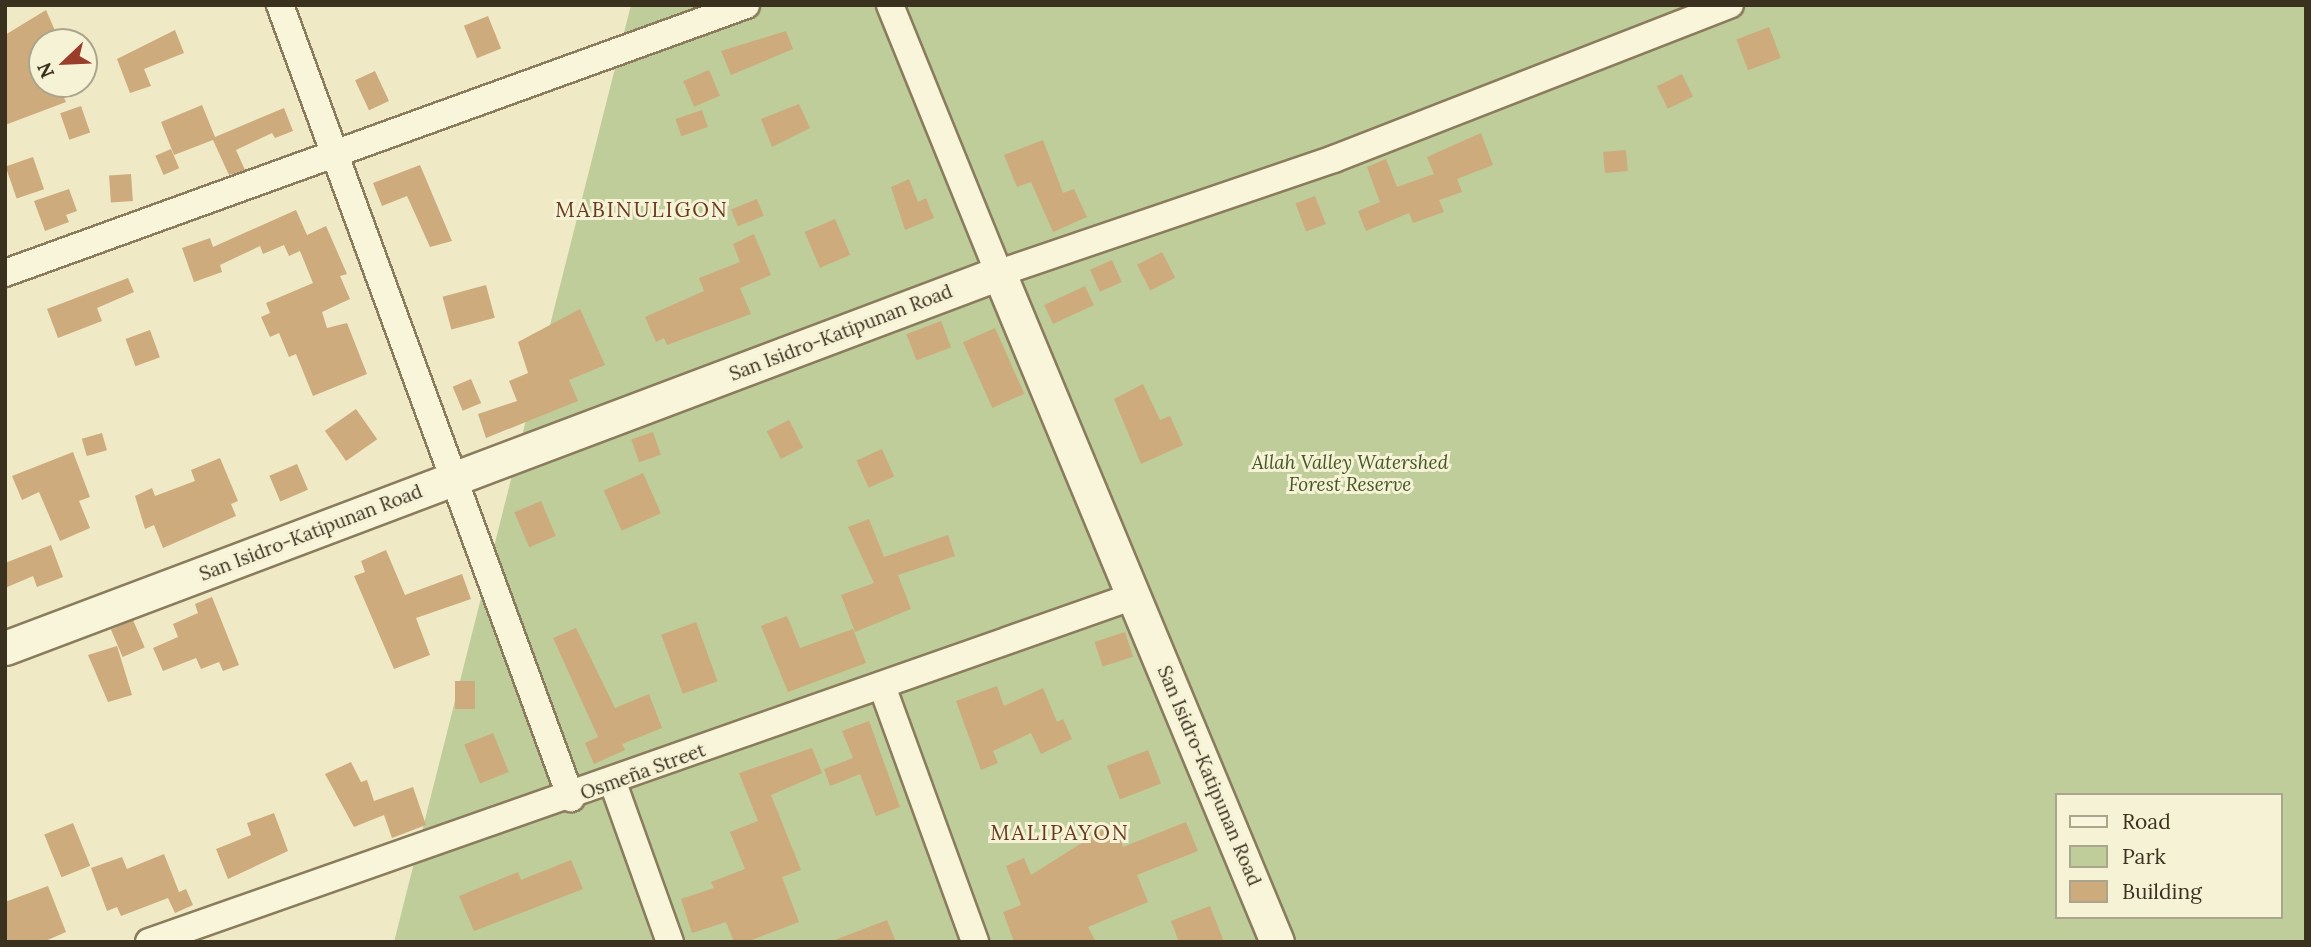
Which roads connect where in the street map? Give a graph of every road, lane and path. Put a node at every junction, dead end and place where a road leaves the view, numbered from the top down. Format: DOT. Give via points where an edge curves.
graph roads {
  1 [pos="280,5"];
  2 [pos="746,5"];
  3 [pos="890,5"];
  4 [pos="1730,5"];
  5 [pos="335,154"];
  6 [pos="5,273"];
  7 [pos="999,273"];
  8 [pos="454,480"];
  9 [pos="1134,596"];
  10 [pos="5,648"];
  11 [pos="882,686"];
  12 [pos="614,783"];
  13 [pos="571,798"];
  14 [pos="149,942"];
  15 [pos="670,942"];
  16 [pos="975,942"];
  17 [pos="1278,942"];
  1 -- 5 [label="street"];
  2 -- 5 [label="street"];
  3 -- 7 [label="street"];
  4 -- 7 [label="street" via="1334,159"];
  5 -- 6 [label="street"];
  5 -- 8 [label="street"];
  7 -- 8 [label="street, San Isidro-Katipunan Road"];
  7 -- 9 [label="street, San Isidro-Katipunan Road"];
  8 -- 10 [label="street, San Isidro-Katipunan Road"];
  8 -- 13 [label="street"];
  9 -- 11 [label="street, Osmeña Street"];
  9 -- 17 [label="street, San Isidro-Katipunan Road"];
  11 -- 12 [label="street, Osmeña Street"];
  11 -- 16 [label="street"];
  12 -- 13 [label="street, Osmeña Street"];
  12 -- 15 [label="street"];
  13 -- 14 [label="street, Osmeña Street"];
}
